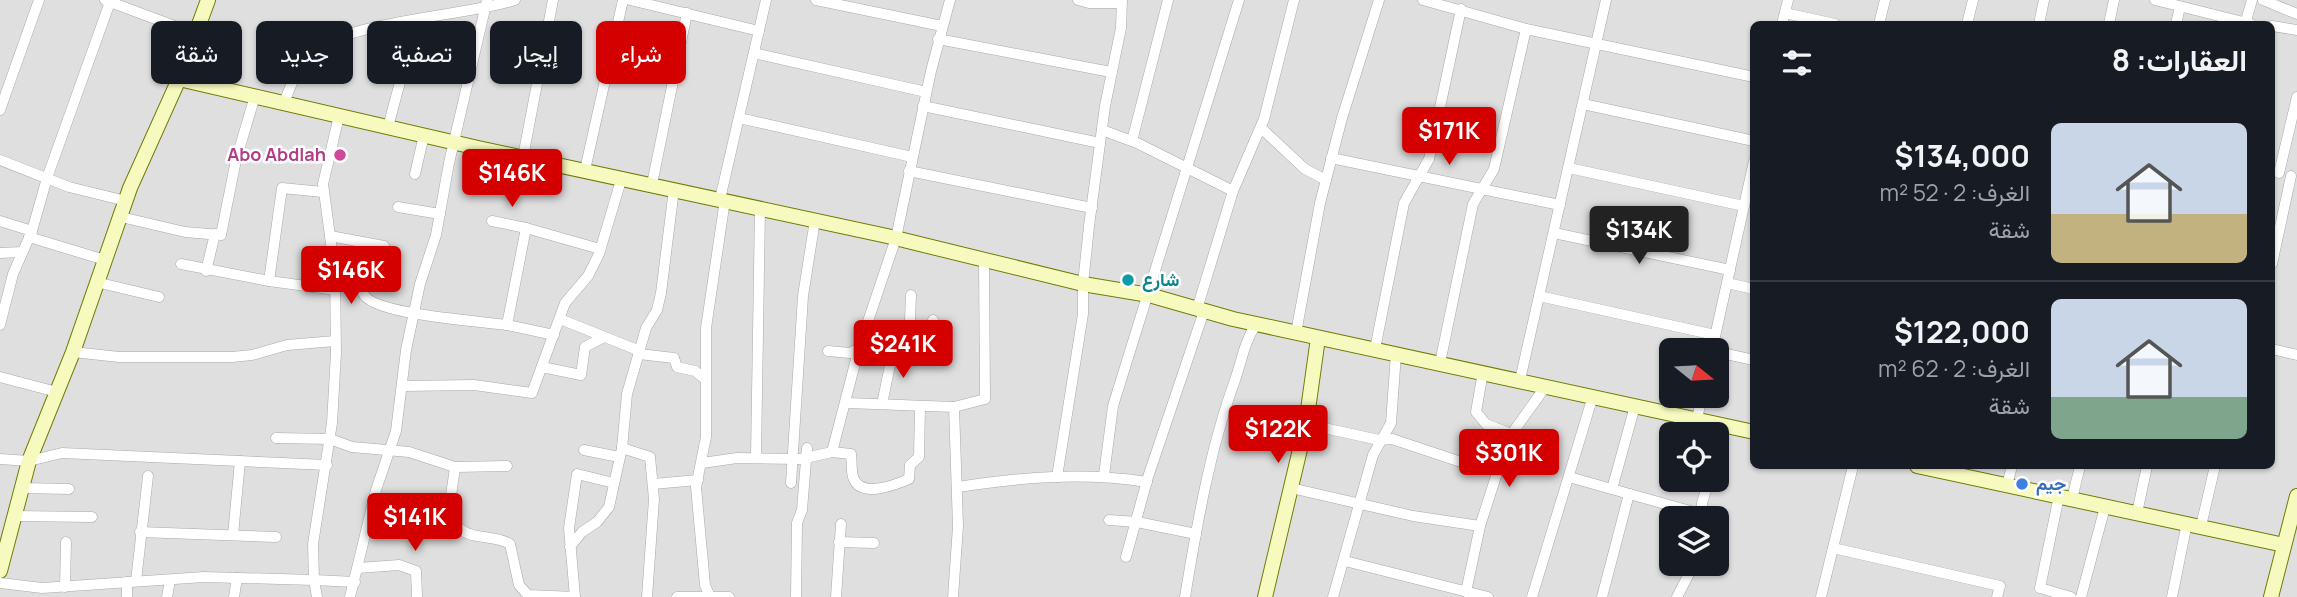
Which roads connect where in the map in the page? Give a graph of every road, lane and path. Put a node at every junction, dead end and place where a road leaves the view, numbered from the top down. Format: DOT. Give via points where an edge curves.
graph roads {
  1 [pos="39,0"];
  2 [pos="208,0"];
  3 [pos="514,0"];
  4 [pos="553,0"];
  5 [pos="623,0"];
  6 [pos="630,0"];
  7 [pos="766,0"];
  8 [pos="816,0"];
  9 [pos="950,0"];
  10 [pos="1078,0"];
  11 [pos="1168,0"];
  12 [pos="1240,0"];
  13 [pos="1294,0"];
  14 [pos="1379,0"];
  15 [pos="1423,0"];
  16 [pos="1606,0"];
  17 [pos="1787,0"];
  18 [pos="1885,0"];
  19 [pos="1973,0"];
  20 [pos="2043,0"];
  21 [pos="2114,0"];
  22 [pos="2155,0"];
  23 [pos="2252,0"];
  24 [pos="2263,0"];
  25 [pos="108,1"];
  26 [pos="1121,1"];
  27 [pos="123,3"];
  28 [pos="486,5"];
  29 [pos="2179,7"];
  30 [pos="1461,9"];
  31 [pos="687,13"];
  32 [pos="1785,13"];
  33 [pos="2297,14"];
  34 [pos="165,21"];
  35 [pos="201,21"];
  36 [pos="407,21"];
  37 [pos="1783,21"];
  38 [pos="1821,21"];
  39 [pos="1880,21"];
  40 [pos="1968,21"];
  41 [pos="2040,21"];
  42 [pos="2110,21"];
  43 [pos="2177,21"];
  44 [pos="2236,21"];
  45 [pos="2248,21"];
  46 [pos="942,26"];
  47 [pos="2275,26"];
  48 [pos="1526,29"];
  49 [pos="2297,30"];
  50 [pos="367,32"];
  51 [pos="759,32"];
  52 [pos="939,39"];
  53 [pos="1597,42"];
  54 [pos="754,53"];
  55 [pos="1111,72"];
  56 [pos="1750,76"];
  57 [pos="177,84"];
  58 [pos="201,84"];
  59 [pos="399,84"];
  60 [pos="926,92"];
  61 [pos="255,96"];
  62 [pos="2297,97"];
  63 [pos="284,103"];
  64 [pos="1583,104"];
  65 [pos="923,106"];
  66 [pos="0,110"];
  67 [pos="339,116"];
  68 [pos="740,118"];
  69 [pos="388,127"];
  70 [pos="1261,128"];
  71 [pos="1102,130"];
  72 [pos="424,135"];
  73 [pos="1750,140"];
  74 [pos="1132,141"];
  75 [pos="455,143"];
  76 [pos="1100,143"];
  77 [pos="523,157"];
  78 [pos="912,157"];
  79 [pos="1331,158"];
  80 [pos="0,160"];
  81 [pos="1186,167"];
  82 [pos="1569,167"];
  83 [pos="584,170"];
  84 [pos="909,171"];
  85 [pos="2275,172"];
  86 [pos="415,174"];
  87 [pos="2294,176"];
  88 [pos="621,177"];
  89 [pos="1419,177"];
  90 [pos="47,178"];
  91 [pos="1750,179"];
  92 [pos="1326,180"];
  93 [pos="652,184"];
  94 [pos="674,190"];
  95 [pos="1481,190"];
  96 [pos="1233,191"];
  97 [pos="323,192"];
  98 [pos="723,199"];
  99 [pos="126,201"];
  100 [pos="1560,205"];
  101 [pos="1744,206"];
  102 [pos="398,207"];
  103 [pos="760,208"];
  104 [pos="1092,208"];
  105 [pos="440,214"];
  106 [pos="121,217"];
  107 [pos="1741,219"];
  108 [pos="815,220"];
  109 [pos="0,221"];
  110 [pos="492,221"];
  111 [pos="1750,221"];
  112 [pos="526,228"];
  113 [pos="1554,233"];
  114 [pos="30,234"];
  115 [pos="215,234"];
  116 [pos="330,236"];
  117 [pos="896,238"];
  118 [pos="372,244"];
  119 [pos="384,246"];
  120 [pos="600,249"];
  121 [pos="22,252"];
  122 [pos="2275,252"];
  123 [pos="0,253"];
  124 [pos="984,259"];
  125 [pos="106,260"];
  126 [pos="181,264"];
  127 [pos="1730,270"];
  128 [pos="206,271"];
  129 [pos="269,281"];
  130 [pos="96,282"];
  131 [pos="1727,283"];
  132 [pos="1083,284"];
  133 [pos="1750,288"];
  134 [pos="336,290"];
  135 [pos="911,295"];
  136 [pos="1149,295"];
  137 [pos="1539,296"];
  138 [pos="159,297"];
  139 [pos="1200,310"];
  140 [pos="415,314"];
  141 [pos="559,319"];
  142 [pos="933,320"];
  143 [pos="1256,324"];
  144 [pos="0,325"];
  145 [pos="507,325"];
  146 [pos="1296,333"];
  147 [pos="554,335"];
  148 [pos="1715,335"];
  149 [pos="602,338"];
  150 [pos="1318,338"];
  151 [pos="1715,338"];
  152 [pos="335,341"];
  153 [pos="859,348"];
  154 [pos="1375,349"];
  155 [pos="2275,350"];
  156 [pos="828,351"];
  157 [pos="897,351"];
  158 [pos="73,352"];
  159 [pos="639,352"];
  160 [pos="1396,354"];
  161 [pos="1729,354"];
  162 [pos="2297,355"];
  163 [pos="1750,359"];
  164 [pos="1440,363"];
  165 [pos="542,367"];
  166 [pos="1483,372"];
  167 [pos="0,377"];
  168 [pos="705,379"];
  169 [pos="1520,380"];
  170 [pos="403,386"];
  171 [pos="1546,386"];
  172 [pos="57,392"];
  173 [pos="1593,396"];
  174 [pos="847,404"];
  175 [pos="882,404"];
  176 [pos="920,405"];
  177 [pos="1635,406"];
  178 [pos="954,407"];
  179 [pos="1699,408"];
  180 [pos="1697,419"];
  181 [pos="1710,422"];
  182 [pos="1306,424"];
  183 [pos="1729,426"];
  184 [pos="1750,431"];
  185 [pos="1511,434"];
  186 [pos="275,438"];
  187 [pos="330,439"];
  188 [pos="1379,440"];
  189 [pos="584,450"];
  190 [pos="391,451"];
  191 [pos="832,452"];
  192 [pos="621,453"];
  193 [pos="807,453"];
  194 [pos="756,457"];
  195 [pos="791,458"];
  196 [pos="0,459"];
  197 [pos="29,461"];
  198 [pos="240,461"];
  199 [pos="702,463"];
  200 [pos="327,465"];
  201 [pos="506,466"];
  202 [pos="1500,466"];
  203 [pos="455,467"];
  204 [pos="1852,469"];
  205 [pos="1947,469"];
  206 [pos="2011,469"];
  207 [pos="2079,469"];
  208 [pos="2146,469"];
  209 [pos="2214,469"];
  210 [pos="1104,475"];
  211 [pos="148,476"];
  212 [pos="1057,477"];
  213 [pos="1569,477"];
  214 [pos="698,480"];
  215 [pos="1147,482"];
  216 [pos="614,483"];
  217 [pos="653,484"];
  218 [pos="791,484"];
  219 [pos="2007,485"];
  220 [pos="958,487"];
  221 [pos="21,488"];
  222 [pos="1291,488"];
  223 [pos="69,489"];
  224 [pos="1612,489"];
  225 [pos="1629,494"];
  226 [pos="2297,496"];
  227 [pos="2065,497"];
  228 [pos="1360,502"];
  229 [pos="1668,506"];
  230 [pos="2105,508"];
  231 [pos="2137,513"];
  232 [pos="15,516"];
  233 [pos="92,517"];
  234 [pos="1110,520"];
  235 [pos="1137,522"];
  236 [pos="841,524"];
  237 [pos="2194,525"];
  238 [pos="1480,526"];
  239 [pos="140,532"];
  240 [pos="6,533"];
  241 [pos="1196,534"];
  242 [pos="233,535"];
  243 [pos="276,537"];
  244 [pos="66,542"];
  245 [pos="839,542"];
  246 [pos="874,543"];
  247 [pos="2284,545"];
  248 [pos="570,547"];
  249 [pos="1833,548"];
  250 [pos="1126,557"];
  251 [pos="1345,561"];
  252 [pos="358,568"];
  253 [pos="0,571"];
  254 [pos="1688,576"];
  255 [pos="237,578"];
  256 [pos="170,580"];
  257 [pos="314,580"];
  258 [pos="131,581"];
  259 [pos="355,582"];
  260 [pos="0,583"];
  261 [pos="69,590"];
  262 [pos="1466,592"];
  263 [pos="709,596"];
  264 [pos="127,597"];
  265 [pos="167,597"];
  266 [pos="234,597"];
  267 [pos="317,597"];
  268 [pos="350,597"];
  269 [pos="416,597"];
  270 [pos="575,597"];
  271 [pos="647,597"];
  272 [pos="677,597"];
  273 [pos="729,597"];
  274 [pos="796,597"];
  275 [pos="836,597"];
  276 [pos="953,597"];
  277 [pos="1185,597"];
  278 [pos="1265,597"];
  279 [pos="1333,597"];
  280 [pos="1488,597"];
  281 [pos="1532,597"];
  282 [pos="1602,597"];
  283 [pos="1677,597"];
  284 [pos="1821,597"];
  285 [pos="1997,597"];
  286 [pos="2071,597"];
  287 [pos="2081,597"];
  288 [pos="2172,597"];
  289 [pos="2271,597"];
  1 -- 66 [label="street"];
  2 -- 35 [label="street"];
  3 -- 28 [label="street"];
  4 -- 77 [label="street"];
  5 -- 83 [label="street"];
  6 -- 31 [label="street"];
  7 -- 51 [label="street"];
  8 -- 46 [label="street"];
  9 -- 46 [label="street"];
  10 -- 26 [label="street" via="1089,4"];
  11 -- 74 [label="street"];
  12 -- 81 [label="street"];
  13 -- 70 [label="street"];
  14 -- 79 [label="street"];
  15 -- 30 [label="street"];
  16 -- 53 [label="street"];
  17 -- 32 [label="street"];
  18 -- 39 [label="street"];
  19 -- 40 [label="street"];
  20 -- 41 [label="street"];
  21 -- 42 [label="street"];
  22 -- 29 [label="street"];
  23 -- 45 [label="street"];
  24 -- 33 [label="street"];
  25 -- 27 [label="street"];
  25 -- 90 [label="street"];
  26 -- 55 [label="street" via="1121,28"];
  27 -- 34 [label="street"];
  28 -- 36 [label="street"];
  28 -- 75 [label="street"];
  29 -- 43 [label="street"];
  29 -- 44 [label="street"];
  30 -- 48 [label="street"];
  30 -- 89 [label="street" via="1429,159"];
  31 -- 51 [label="street"];
  31 -- 93 [label="street"];
  32 -- 37 [label="street"];
  32 -- 38 [label="street"];
  46 -- 52 [label="street"];
  47 -- 49 [label="street"];
  48 -- 53 [label="street"];
  48 -- 95 [label="street" via="1494,169"];
  50 -- 63 [label="street" via="314,52 293,78"];
  51 -- 54 [label="street"];
  52 -- 55 [label="street"];
  52 -- 60 [label="street"];
  53 -- 56 [label="street"];
  53 -- 64 [label="street"];
  54 -- 60 [label="street"];
  54 -- 68 [label="street"];
  55 -- 71 [label="street"];
  57 -- 99 [label="street"];
  58 -- 61 [label="street"];
  59 -- 69 [label="street"];
  60 -- 65 [label="street"];
  61 -- 63 [label="street"];
  61 -- 115 [label="street" via="221,234"];
  62 -- 85 [label="street"];
  63 -- 67 [label="street"];
  64 -- 73 [label="street"];
  64 -- 82 [label="street"];
  65 -- 76 [label="street"];
  65 -- 78 [label="street"];
  67 -- 69 [label="street"];
  67 -- 97 [label="street"];
  68 -- 78 [label="street"];
  68 -- 98 [label="street"];
  69 -- 72 [label="street"];
  70 -- 92 [label="street" via="1305,169"];
  70 -- 96 [label="street"];
  71 -- 74 [label="street"];
  71 -- 76 [label="street"];
  72 -- 75 [label="street"];
  72 -- 86 [label="street"];
  74 -- 81 [label="street"];
  75 -- 77 [label="street"];
  75 -- 105 [label="street"];
  76 -- 104 [label="street"];
  77 -- 83 [label="street"];
  78 -- 84 [label="street"];
  79 -- 89 [label="street"];
  79 -- 92 [label="street"];
  80 -- 90 [label="street"];
  81 -- 96 [label="street"];
  81 -- 136 [label="street"];
  82 -- 100 [label="street"];
  82 -- 101 [label="street"];
  83 -- 88 [label="street"];
  84 -- 104 [label="street"];
  84 -- 117 [label="street"];
  85 -- 87 [label="street"];
  87 -- 122 [label="street"];
  88 -- 93 [label="street"];
  88 -- 120 [label="street"];
  89 -- 95 [label="street"];
  89 -- 154 [label="street" via="1404,203"];
  90 -- 99 [label="street"];
  90 -- 114 [label="street"];
  91 -- 101 [label="street"];
  92 -- 146 [label="street"];
  93 -- 94 [label="street"];
  94 -- 98 [label="street"];
  94 -- 159 [label="street" via="657,310"];
  95 -- 100 [label="street"];
  95 -- 164 [label="street" via="1473,204"];
  96 -- 139 [label="street"];
  97 -- 116 [label="street"];
  97 -- 129 [label="street" via="282,188"];
  98 -- 103 [label="street"];
  98 -- 168 [label="street" via="707,315"];
  99 -- 106 [label="street"];
  100 -- 113 [label="street"];
  101 -- 107 [label="street"];
  102 -- 105 [label="street"];
  103 -- 108 [label="street"];
  103 -- 194 [label="street"];
  104 -- 132 [label="street"];
  105 -- 140 [label="street"];
  106 -- 115 [label="street"];
  106 -- 125 [label="street"];
  107 -- 111 [label="street"];
  107 -- 127 [label="street"];
  108 -- 117 [label="street"];
  108 -- 195 [label="street" via="803,296"];
  109 -- 114 [label="street"];
  110 -- 112 [label="street"];
  112 -- 120 [label="street"];
  112 -- 145 [label="street"];
  113 -- 127 [label="street"];
  113 -- 137 [label="street"];
  114 -- 121 [label="street"];
  114 -- 125 [label="street"];
  115 -- 128 [label="street"];
  116 -- 118 [label="street"];
  116 -- 134 [label="street"];
  117 -- 124 [label="street"];
  117 -- 153 [label="street"];
  118 -- 119 [label="street"];
  118 -- 140 [label="street" via="365,299"];
  120 -- 141 [label="street"];
  121 -- 123 [label="street"];
  121 -- 144 [label="street"];
  124 -- 132 [label="street"];
  124 -- 178 [label="street" via="985,399"];
  125 -- 130 [label="street"];
  126 -- 128 [label="street"];
  127 -- 131 [label="street"];
  128 -- 129 [label="street"];
  129 -- 134 [label="street"];
  130 -- 138 [label="street"];
  130 -- 158 [label="street"];
  131 -- 133 [label="street"];
  131 -- 148 [label="street"];
  132 -- 136 [label="street"];
  132 -- 212 [label="street" via="1083,314"];
  134 -- 152 [label="street"];
  135 -- 157 [label="street" via="910,320"];
  136 -- 139 [label="street"];
  136 -- 210 [label="street" via="1113,406"];
  137 -- 148 [label="street"];
  137 -- 169 [label="street"];
  139 -- 143 [label="street"];
  139 -- 215 [label="street"];
  140 -- 145 [label="street"];
  140 -- 170 [label="street"];
  141 -- 147 [label="street"];
  141 -- 149 [label="street"];
  142 -- 157 [label="street" via="925,351"];
  143 -- 146 [label="street"];
  143 -- 241 [label="street" via="1246,340 1223,410"];
  145 -- 147 [label="street"];
  146 -- 150 [label="street"];
  147 -- 165 [label="street"];
  148 -- 151 [label="street"];
  149 -- 159 [label="street"];
  149 -- 165 [label="street" via="585,347 581,375"];
  150 -- 154 [label="street"];
  150 -- 182 [label="street"];
  152 -- 158 [label="street" via="232,357 119,357"];
  152 -- 187 [label="street"];
  153 -- 156 [label="street" via="850,353"];
  153 -- 157 [label="street"];
  153 -- 174 [label="street"];
  154 -- 160 [label="street"];
  155 -- 162 [label="street"];
  157 -- 175 [label="street"];
  158 -- 172 [label="street"];
  159 -- 168 [label="street" via="674,358 677,367"];
  159 -- 192 [label="street" via="627,394"];
  160 -- 164 [label="street"];
  160 -- 188 [label="street" via="1391,423"];
  161 -- 163 [label="street"];
  164 -- 166 [label="street"];
  165 -- 170 [label="street" via="533,393 474,385"];
  166 -- 169 [label="street"];
  166 -- 185 [label="street" via="1476,412 1486,424"];
  167 -- 172 [label="street"];
  168 -- 199 [label="street"];
  169 -- 171 [label="street"];
  170 -- 190 [label="street"];
  171 -- 173 [label="street"];
  171 -- 185 [label="street"];
  172 -- 197 [label="street"];
  173 -- 177 [label="street"];
  173 -- 213 [label="street"];
  174 -- 175 [label="street"];
  174 -- 191 [label="street"];
  175 -- 176 [label="street"];
  176 -- 178 [label="street"];
  176 -- 191 [label="street" via="919,457 910,465 909,480 885,490 861,486 853,479 851,454"];
  177 -- 180 [label="street"];
  177 -- 224 [label="street"];
  178 -- 220 [label="street"];
  179 -- 180 [label="street"];
  180 -- 181 [label="street"];
  182 -- 188 [label="street"];
  182 -- 222 [label="street"];
  183 -- 184 [label="street"];
  185 -- 202 [label="street"];
  186 -- 187 [label="street"];
  187 -- 190 [label="street" via="352,447"];
  187 -- 200 [label="street"];
  188 -- 202 [label="street" via="1392,439 1458,461"];
  188 -- 228 [label="street"];
  189 -- 192 [label="street"];
  190 -- 203 [label="street"];
  190 -- 252 [label="street" via="376,490"];
  191 -- 193 [label="street"];
  192 -- 216 [label="street"];
  192 -- 217 [label="street" via="650,457"];
  193 -- 195 [label="street"];
  193 -- 274 [label="street" via="797,523"];
  194 -- 195 [label="street"];
  194 -- 199 [label="street"];
  195 -- 218 [label="street"];
  196 -- 197 [label="street"];
  197 -- 198 [label="street" via="62,453"];
  197 -- 221 [label="street"];
  198 -- 200 [label="street"];
  198 -- 242 [label="street"];
  199 -- 214 [label="street"];
  200 -- 257 [label="street" via="315,524"];
  201 -- 203 [label="street"];
  202 -- 238 [label="street"];
  203 -- 270 [label="street" via="451,518 455,528 510,544 519,585 528,594"];
  204 -- 249 [label="street"];
  205 -- 219 [label="street"];
  206 -- 219 [label="street"];
  207 -- 227 [label="street"];
  208 -- 231 [label="street"];
  209 -- 237 [label="street"];
  210 -- 212 [label="street"];
  210 -- 215 [label="street"];
  211 -- 239 [label="street"];
  212 -- 220 [label="street"];
  213 -- 224 [label="street"];
  213 -- 281 [label="street"];
  214 -- 217 [label="street"];
  214 -- 263 [label="street"];
  215 -- 235 [label="street"];
  216 -- 248 [label="street" via="609,507"];
  216 -- 248 [label="street" via="577,474 571,497"];
  217 -- 271 [label="street"];
  219 -- 227 [label="street"];
  220 -- 276 [label="street"];
  221 -- 223 [label="street"];
  221 -- 232 [label="street"];
  222 -- 228 [label="street"];
  222 -- 278 [label="street"];
  224 -- 225 [label="street"];
  225 -- 229 [label="street"];
  225 -- 282 [label="street"];
  226 -- 247 [label="street"];
  227 -- 230 [label="street"];
  227 -- 286 [label="street" via="2040,588"];
  228 -- 238 [label="street"];
  228 -- 251 [label="street"];
  230 -- 231 [label="street"];
  230 -- 287 [label="street"];
  231 -- 237 [label="street"];
  232 -- 233 [label="street"];
  232 -- 240 [label="street"];
  234 -- 235 [label="street"];
  235 -- 241 [label="street"];
  235 -- 250 [label="street"];
  236 -- 245 [label="street"];
  237 -- 247 [label="street"];
  237 -- 288 [label="street"];
  238 -- 262 [label="street"];
  239 -- 242 [label="street"];
  239 -- 258 [label="street"];
  240 -- 253 [label="street"];
  241 -- 277 [label="street"];
  242 -- 243 [label="street"];
  244 -- 261 [label="street"];
  245 -- 246 [label="street"];
  245 -- 275 [label="street"];
  247 -- 289 [label="street"];
  248 -- 270 [label="street"];
  249 -- 284 [label="street"];
  249 -- 285 [label="street" via="2000,586"];
  251 -- 262 [label="street"];
  251 -- 279 [label="street"];
  252 -- 259 [label="street"];
  252 -- 269 [label="street" via="399,565 416,571"];
  254 -- 283 [label="street"];
  255 -- 256 [label="street"];
  255 -- 257 [label="street"];
  255 -- 266 [label="street"];
  256 -- 258 [label="street"];
  256 -- 265 [label="street"];
  257 -- 259 [label="street"];
  257 -- 267 [label="street"];
  258 -- 261 [label="street"];
  258 -- 264 [label="street"];
  259 -- 268 [label="street"];
  260 -- 261 [label="street"];
  262 -- 280 [label="street"];
  263 -- 272 [label="street"];
  263 -- 273 [label="street"];
}
